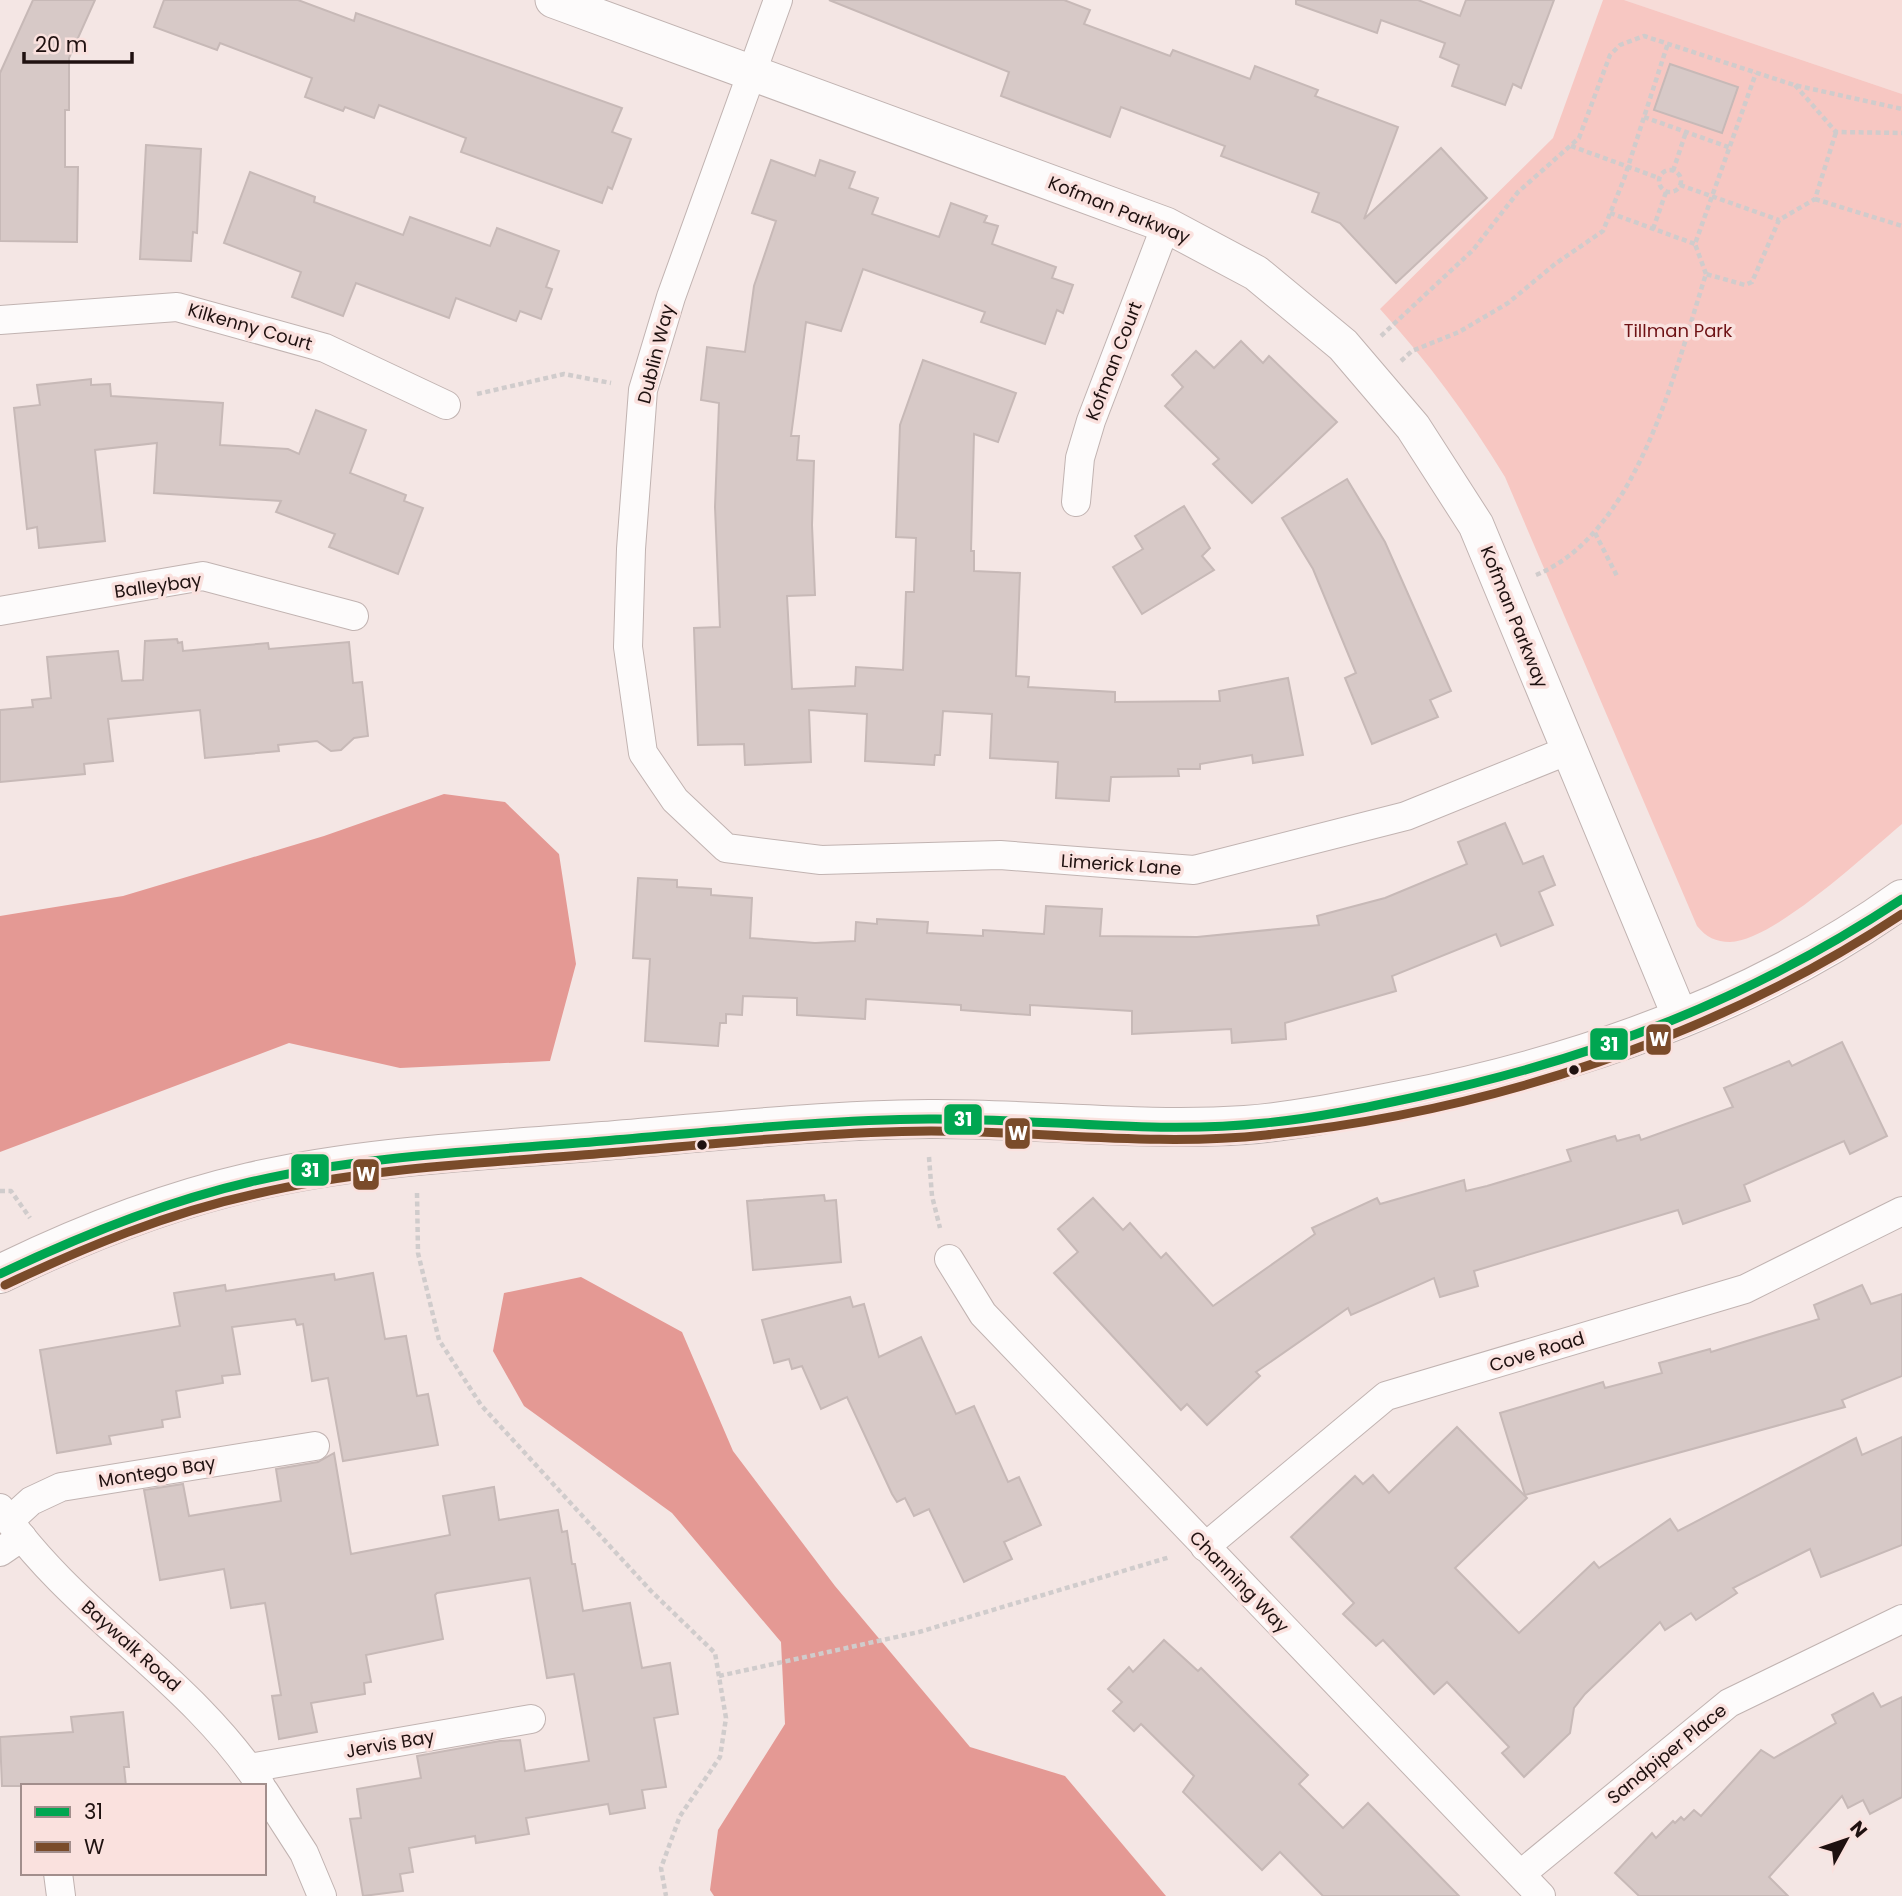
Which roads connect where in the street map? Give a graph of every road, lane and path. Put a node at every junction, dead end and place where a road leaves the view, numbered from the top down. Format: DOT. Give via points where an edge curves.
graph roads {
  1 [pos="553,0"];
  2 [pos="778,0"];
  3 [pos="1668,43"];
  4 [pos="752,71"];
  5 [pos="1756,73"];
  6 [pos="1794,85"];
  7 [pos="1902,109"];
  8 [pos="1644,117"];
  9 [pos="1686,132"];
  10 [pos="1836,132"];
  11 [pos="1902,134"];
  12 [pos="1571,146"];
  13 [pos="1731,148"];
  14 [pos="1628,167"];
  15 [pos="1673,171"];
  16 [pos="1659,178"];
  17 [pos="1680,185"];
  18 [pos="1666,192"];
  19 [pos="1713,197"];
  20 [pos="1815,199"];
  21 [pos="1610,213"];
  22 [pos="1779,220"];
  23 [pos="1166,225"];
  24 [pos="1902,226"];
  25 [pos="1653,229"];
  26 [pos="1695,244"];
  27 [pos="1706,274"];
  28 [pos="0,320"];
  29 [pos="1366,371"];
  30 [pos="643,390"];
  31 [pos="446,405"];
  32 [pos="1076,502"];
  33 [pos="1595,533"];
  34 [pos="1618,578"];
  35 [pos="1503,589"];
  36 [pos="0,611"];
  37 [pos="354,616"];
  38 [pos="1569,750"];
  39 [pos="675,800"];
  40 [pos="1902,899"];
  41 [pos="1681,1019"];
  42 [pos="927,1119"];
  43 [pos="416,1157"];
  44 [pos="1902,1211"];
  45 [pos="949,1259"];
  46 [pos="0,1274"];
  47 [pos="315,1446"];
  48 [pos="8,1529"];
  49 [pos="1205,1547"];
  50 [pos="1902,1619"];
  51 [pos="719,1676"];
  52 [pos="531,1719"];
  53 [pos="255,1777"];
  54 [pos="266,1794"];
  55 [pos="1521,1874"];
  56 [pos="58,1875"];
  57 [pos="61,1896"];
  58 [pos="322,1896"];
  59 [pos="667,1896"];
  60 [pos="1541,1896"];
  1 -- 4 [label="street, Kofman Parkway"];
  2 -- 4 [label="street, Dublin Way"];
  3 -- 5 [label="path"];
  3 -- 8 [label="path"];
  3 -- 12 [label="path" via="1644,36 1620,45 1610,55 1579,138"];
  4 -- 23 [label="street, Kofman Parkway"];
  4 -- 30 [label="street, Dublin Way" via="671,297"];
  5 -- 6 [label="path"];
  5 -- 13 [label="path"];
  6 -- 7 [label="path"];
  6 -- 10 [label="path"];
  8 -- 9 [label="path"];
  8 -- 14 [label="path"];
  9 -- 13 [label="path"];
  9 -- 15 [label="path"];
  10 -- 11 [label="path"];
  10 -- 20 [label="path"];
  12 -- 14 [label="path"];
  12 -- 29 [label="path" via="1518,192"];
  13 -- 19 [label="path"];
  14 -- 16 [label="path"];
  14 -- 21 [label="path"];
  15 -- 16 [label="path" via="1665,171"];
  15 -- 17 [label="path" via="1680,177"];
  16 -- 18 [label="path"];
  17 -- 18 [label="path"];
  17 -- 19 [label="path"];
  18 -- 25 [label="path"];
  19 -- 22 [label="path"];
  19 -- 26 [label="path"];
  20 -- 22 [label="path"];
  20 -- 24 [label="path"];
  21 -- 25 [label="path"];
  21 -- 29 [label="path" via="1603,231 1508,303 1459,332"];
  22 -- 27 [label="path" via="1752,282 1745,285"];
  23 -- 29 [label="street, Kofman Parkway" via="1256,273 1343,345"];
  23 -- 32 [label="street, Kofman Court" via="1091,421 1080,458"];
  25 -- 26 [label="path"];
  26 -- 27 [label="path"];
  27 -- 33 [label="path" via="1655,424 1627,484"];
  28 -- 31 [label="street, Kilkenny Court" via="177,307 325,348"];
  29 -- 35 [label="street, Kofman Parkway" via="1413,427 1476,525"];
  30 -- 31 [label="path" via="564,374 493,389"];
  30 -- 39 [label="street, Dublin Way" via="628,647 643,753"];
  33 -- 34 [label="path"];
  33 -- 35 [label="path" via="1570,555"];
  35 -- 38 [label="street, Kofman Parkway"];
  36 -- 37 [label="street, Balleybay" via="203,576"];
  38 -- 39 [label="street, Limerick Lane" via="1406,816 1194,870 1000,855 821,860 726,848"];
  38 -- 41 [label="street, Kofman Parkway"];
  40 -- 41 [label="main road" via="1787,970"];
  41 -- 42 [label="main road" via="1566,1061 1480,1084 1247,1125 1123,1128"];
  42 -- 43 [label="main road" via="850,1121"];
  42 -- 45 [label="path" via="932,1196"];
  43 -- 46 [label="main road" via="343,1164 251,1182 161,1207"];
  43 -- 51 [label="path" via="418,1253 439,1340 481,1405 651,1591 715,1653"];
  44 -- 49 [label="street, Cove Road" via="1745,1289 1386,1396"];
  45 -- 49 [label="street, Channing Way" via="983,1314"];
  47 -- 48 [label="street, Montego Bay" via="61,1487 31,1501"];
  48 -- 53 [label="street, Baywalk Road" via="183,1693"];
  49 -- 51 [label="path" via="919,1632"];
  49 -- 55 [label="street, Channing Way"];
  50 -- 55 [label="street, Sandpiper Place" via="1729,1703"];
  51 -- 59 [label="path" via="726,1718 720,1757 680,1816 661,1868"];
  52 -- 53 [label="street, Jervis Bay"];
  54 -- 58 [label="street" via="304,1853"];
  55 -- 60 [label="street, Channing Way"];
  56 -- 57 [label="street"];
}
